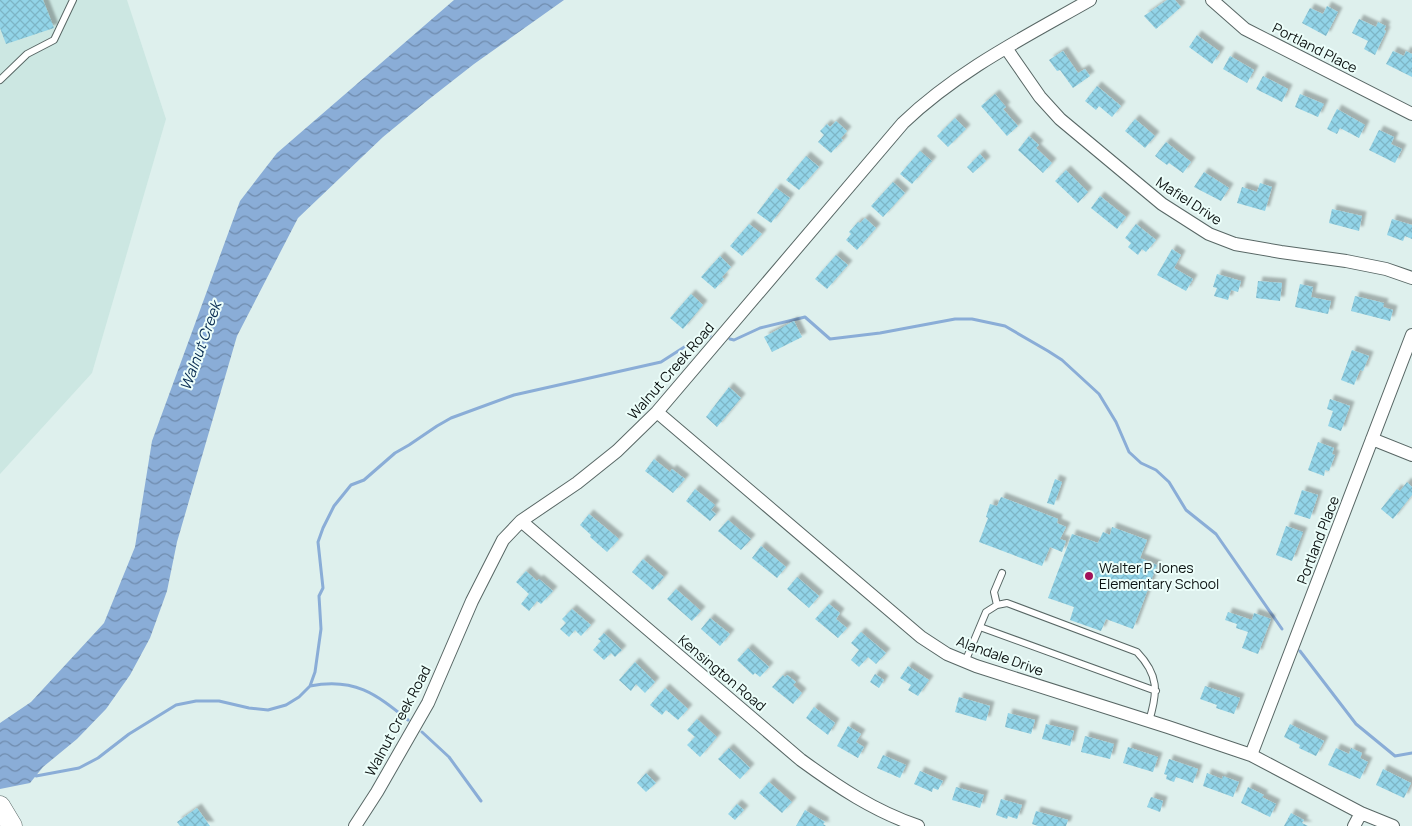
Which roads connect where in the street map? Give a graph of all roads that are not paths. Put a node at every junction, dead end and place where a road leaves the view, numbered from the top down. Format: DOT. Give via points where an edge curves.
graph roads {
  1 [pos="73,0"];
  2 [pos="1090,0"];
  3 [pos="1212,0"];
  4 [pos="1006,48"];
  5 [pos="0,80"];
  6 [pos="1412,114"];
  7 [pos="1412,278"];
  8 [pos="1412,335"];
  9 [pos="657,412"];
  10 [pos="1372,439"];
  11 [pos="1412,455"];
  12 [pos="521,521"];
  13 [pos="1002,573"];
  14 [pos="997,605"];
  15 [pos="980,627"];
  16 [pos="965,662"];
  17 [pos="1156,691"];
  18 [pos="1149,721"];
  19 [pos="1252,755"];
  20 [pos="0,806"];
  21 [pos="1362,813"];
  22 [pos="12,826"];
  23 [pos="354,826"];
  24 [pos="918,826"];
  25 [pos="1354,826"];
  26 [pos="1394,826"];
  1 -- 5 [label="lane" via="54,40 27,54"];
  2 -- 4 [label="street, Walnut Creek Road"];
  3 -- 6 [label="street, Portland Place" via="1245,29"];
  4 -- 7 [label="street, Mafiel Drive" via="1040,97 1060,119 1162,204 1209,234 1235,244 1346,261"];
  4 -- 9 [label="street, Walnut Creek Road" via="950,83 903,123"];
  8 -- 10 [label="street, Portland Place"];
  9 -- 12 [label="street, Walnut Creek Road" via="617,451"];
  9 -- 16 [label="street, Alandale Drive" via="921,637"];
  10 -- 11 [label="street"];
  10 -- 19 [label="street, Portland Place"];
  12 -- 23 [label="street, Walnut Creek Road" via="503,540 472,601 428,703"];
  12 -- 24 [label="street, Kensington Road" via="801,760 872,807"];
  13 -- 14 [label="lane" via="994,592"];
  14 -- 15 [label="lane" via="986,612"];
  14 -- 17 [label="lane" via="1007,603 1137,652 1153,673"];
  15 -- 16 [label="lane"];
  15 -- 17 [label="lane"];
  16 -- 18 [label="street, Alandale Drive"];
  17 -- 18 [label="lane"];
  18 -- 19 [label="street, Alandale Drive"];
  19 -- 21 [label="street, Alandale Drive"];
  20 -- 22 [label="main road"];
  21 -- 25 [label="street"];
  21 -- 26 [label="street, Alandale Drive"];
}
